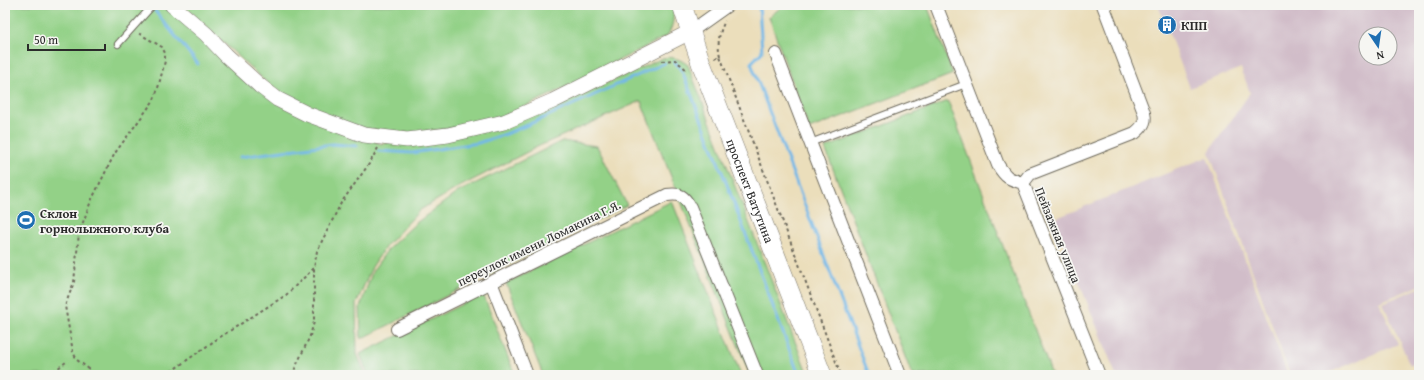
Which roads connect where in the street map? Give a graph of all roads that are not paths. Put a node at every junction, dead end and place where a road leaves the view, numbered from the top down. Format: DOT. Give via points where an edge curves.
graph roads {
  1 [pos="153,5"];
  2 [pos="172,5"];
  3 [pos="682,5"];
  4 [pos="936,5"];
  5 [pos="1103,5"];
  6 [pos="728,11"];
  7 [pos="690,32"];
  8 [pos="118,44"];
  9 [pos="776,54"];
  10 [pos="966,84"];
  11 [pos="810,144"];
  12 [pos="1023,183"];
  13 [pos="491,282"];
  14 [pos="397,329"];
  15 [pos="527,375"];
  16 [pos="757,375"];
  17 [pos="822,375"];
  18 [pos="900,375"];
  19 [pos="1099,375"];
  1 -- 8 [label="lane"];
  2 -- 7 [label="street" via="277,99 307,114 364,135 407,140 441,136 504,122 553,101"];
  3 -- 7 [label="main road, проспект Ватутина"];
  4 -- 10 [label="street, Пейзажная улица"];
  5 -- 12 [label="street" via="1145,116 1142,128 1030,174"];
  6 -- 7 [label="street"];
  7 -- 17 [label="main road, проспект Ватутина"];
  9 -- 11 [label="street"];
  10 -- 11 [label="lane"];
  10 -- 12 [label="street, Пейзажная улица" via="998,165 1004,175"];
  11 -- 18 [label="street"];
  12 -- 19 [label="street, Пейзажная улица"];
  13 -- 14 [label="street, переулок имени Ломакина Г.Я."];
  13 -- 15 [label="street"];
  13 -- 16 [label="street, переулок имени Ломакина Г.Я." via="667,195 676,194 685,198 690,208"];
}
